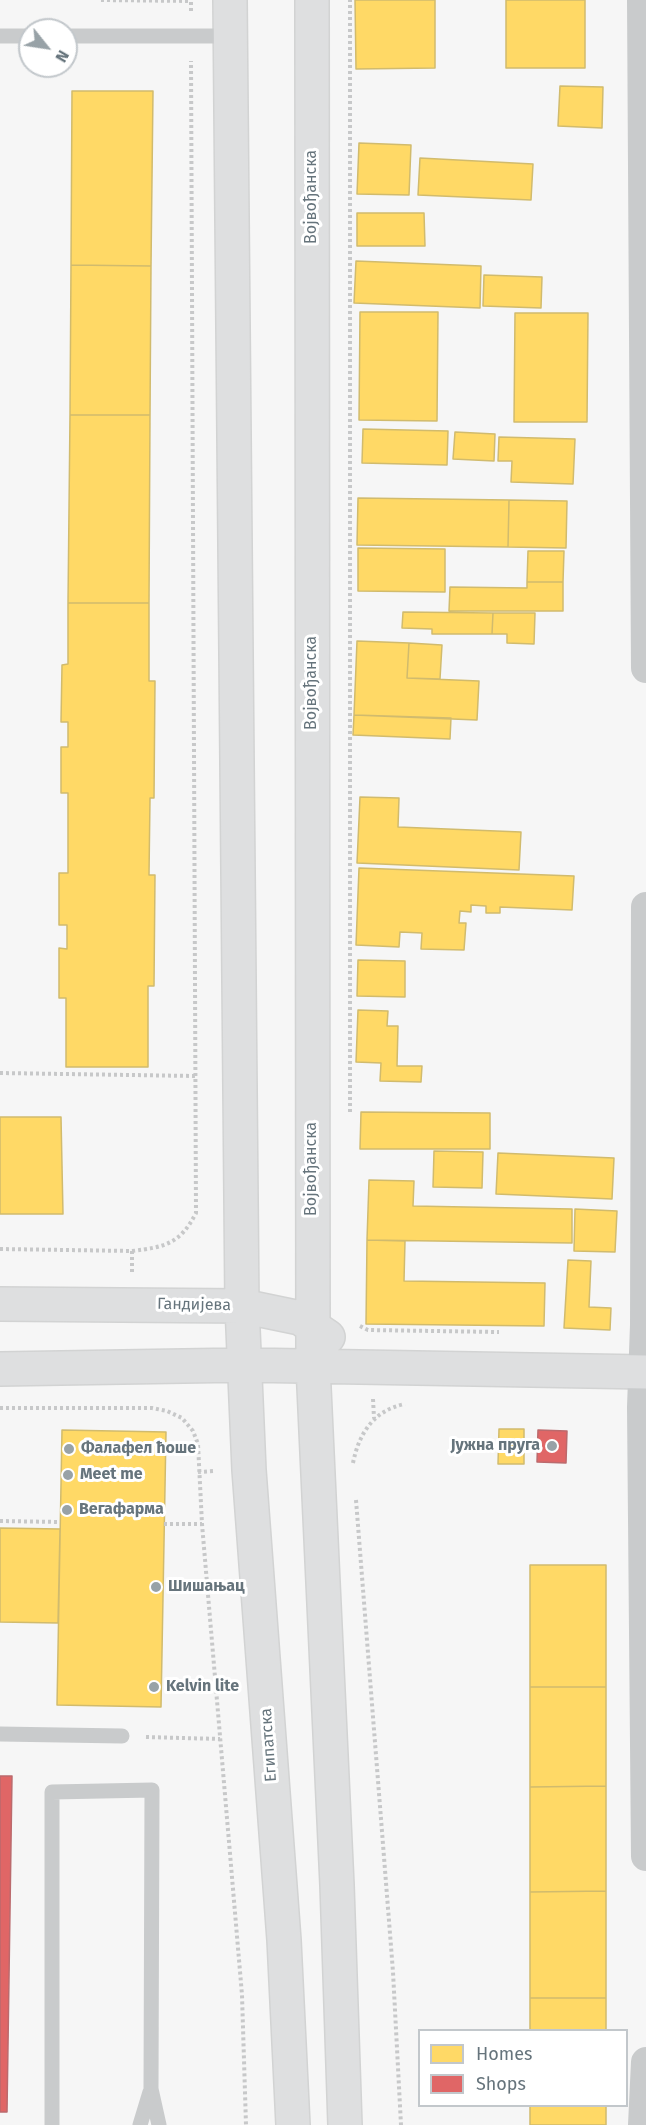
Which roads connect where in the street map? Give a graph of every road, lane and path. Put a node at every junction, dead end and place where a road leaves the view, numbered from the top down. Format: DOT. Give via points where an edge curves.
graph roads {
  1 [pos="100,0"];
  2 [pos="230,0"];
  3 [pos="312,0"];
  4 [pos="350,0"];
  5 [pos="642,0"];
  6 [pos="191,1"];
  7 [pos="0,36"];
  8 [pos="18,36"];
  9 [pos="78,36"];
  10 [pos="191,36"];
  11 [pos="230,36"];
  12 [pos="646,668"];
  13 [pos="646,907"];
  14 [pos="0,1073"];
  15 [pos="195,1076"];
  16 [pos="350,1116"];
  17 [pos="0,1249"];
  18 [pos="0,1304"];
  19 [pos="242,1306"];
  20 [pos="354,1320"];
  21 [pos="312,1324"];
  22 [pos="368,1330"];
  23 [pos="245,1365"];
  24 [pos="313,1366"];
  25 [pos="371,1367"];
  26 [pos="0,1369"];
  27 [pos="645,1372"];
  28 [pos="0,1408"];
  29 [pos="374,1418"];
  30 [pos="353,1465"];
  31 [pos="355,1488"];
  32 [pos="0,1521"];
  33 [pos="60,1522"];
  34 [pos="164,1524"];
  35 [pos="201,1524"];
  36 [pos="0,1734"];
  37 [pos="122,1736"];
  38 [pos="220,1739"];
  39 [pos="646,1856"];
  40 [pos="646,2062"];
  41 [pos="151,2089"];
  42 [pos="52,2125"];
  43 [pos="140,2125"];
  44 [pos="159,2125"];
  45 [pos="246,2125"];
  46 [pos="293,2125"];
  47 [pos="345,2125"];
  48 [pos="401,2125"];
  49 [pos="643,2125"];
  1 -- 6 [label="path"];
  2 -- 11 [label="main road"];
  3 -- 21 [label="main road, Војвођанска"];
  4 -- 16 [label="path"];
  5 -- 12 [label="street"];
  6 -- 10 [label="path"];
  7 -- 8 [label="lane"];
  9 -- 10 [label="lane"];
  10 -- 11 [label="lane"];
  10 -- 15 [label="path"];
  11 -- 19 [label="main road"];
  13 -- 27 [label="street"];
  14 -- 15 [label="path"];
  15 -- 17 [label="path" via="196,1213 186,1232 170,1244 132,1251"];
  18 -- 19 [label="main road, Гандијева"];
  19 -- 21 [label="main road, Гандијева" via="287,1314"];
  19 -- 23 [label="main road"];
  20 -- 22 [label="path"];
  21 -- 24 [label="main road, Војвођанска"];
  21 -- 25 [label="main road, Гандијева"];
  23 -- 24 [label="main road"];
  23 -- 26 [label="main road"];
  23 -- 46 [label="main road, Египатска"];
  24 -- 25 [label="main road"];
  24 -- 47 [label="main road"];
  25 -- 27 [label="main road"];
  27 -- 39 [label="street"];
  28 -- 35 [label="path" via="153,1408 182,1418 194,1431 198,1444"];
  29 -- 30 [label="path" via="357,1445"];
  31 -- 48 [label="path" via="393,1972"];
  32 -- 33 [label="path"];
  34 -- 35 [label="path"];
  35 -- 38 [label="path"];
  36 -- 37 [label="lane"];
  37 -- 38 [label="path"];
  38 -- 45 [label="path" via="242,1995"];
  40 -- 49 [label="street"];
  41 -- 42 [label="lane" via="152,1790 52,1792"];
  41 -- 43 [label="lane"];
  41 -- 44 [label="lane"];
}
